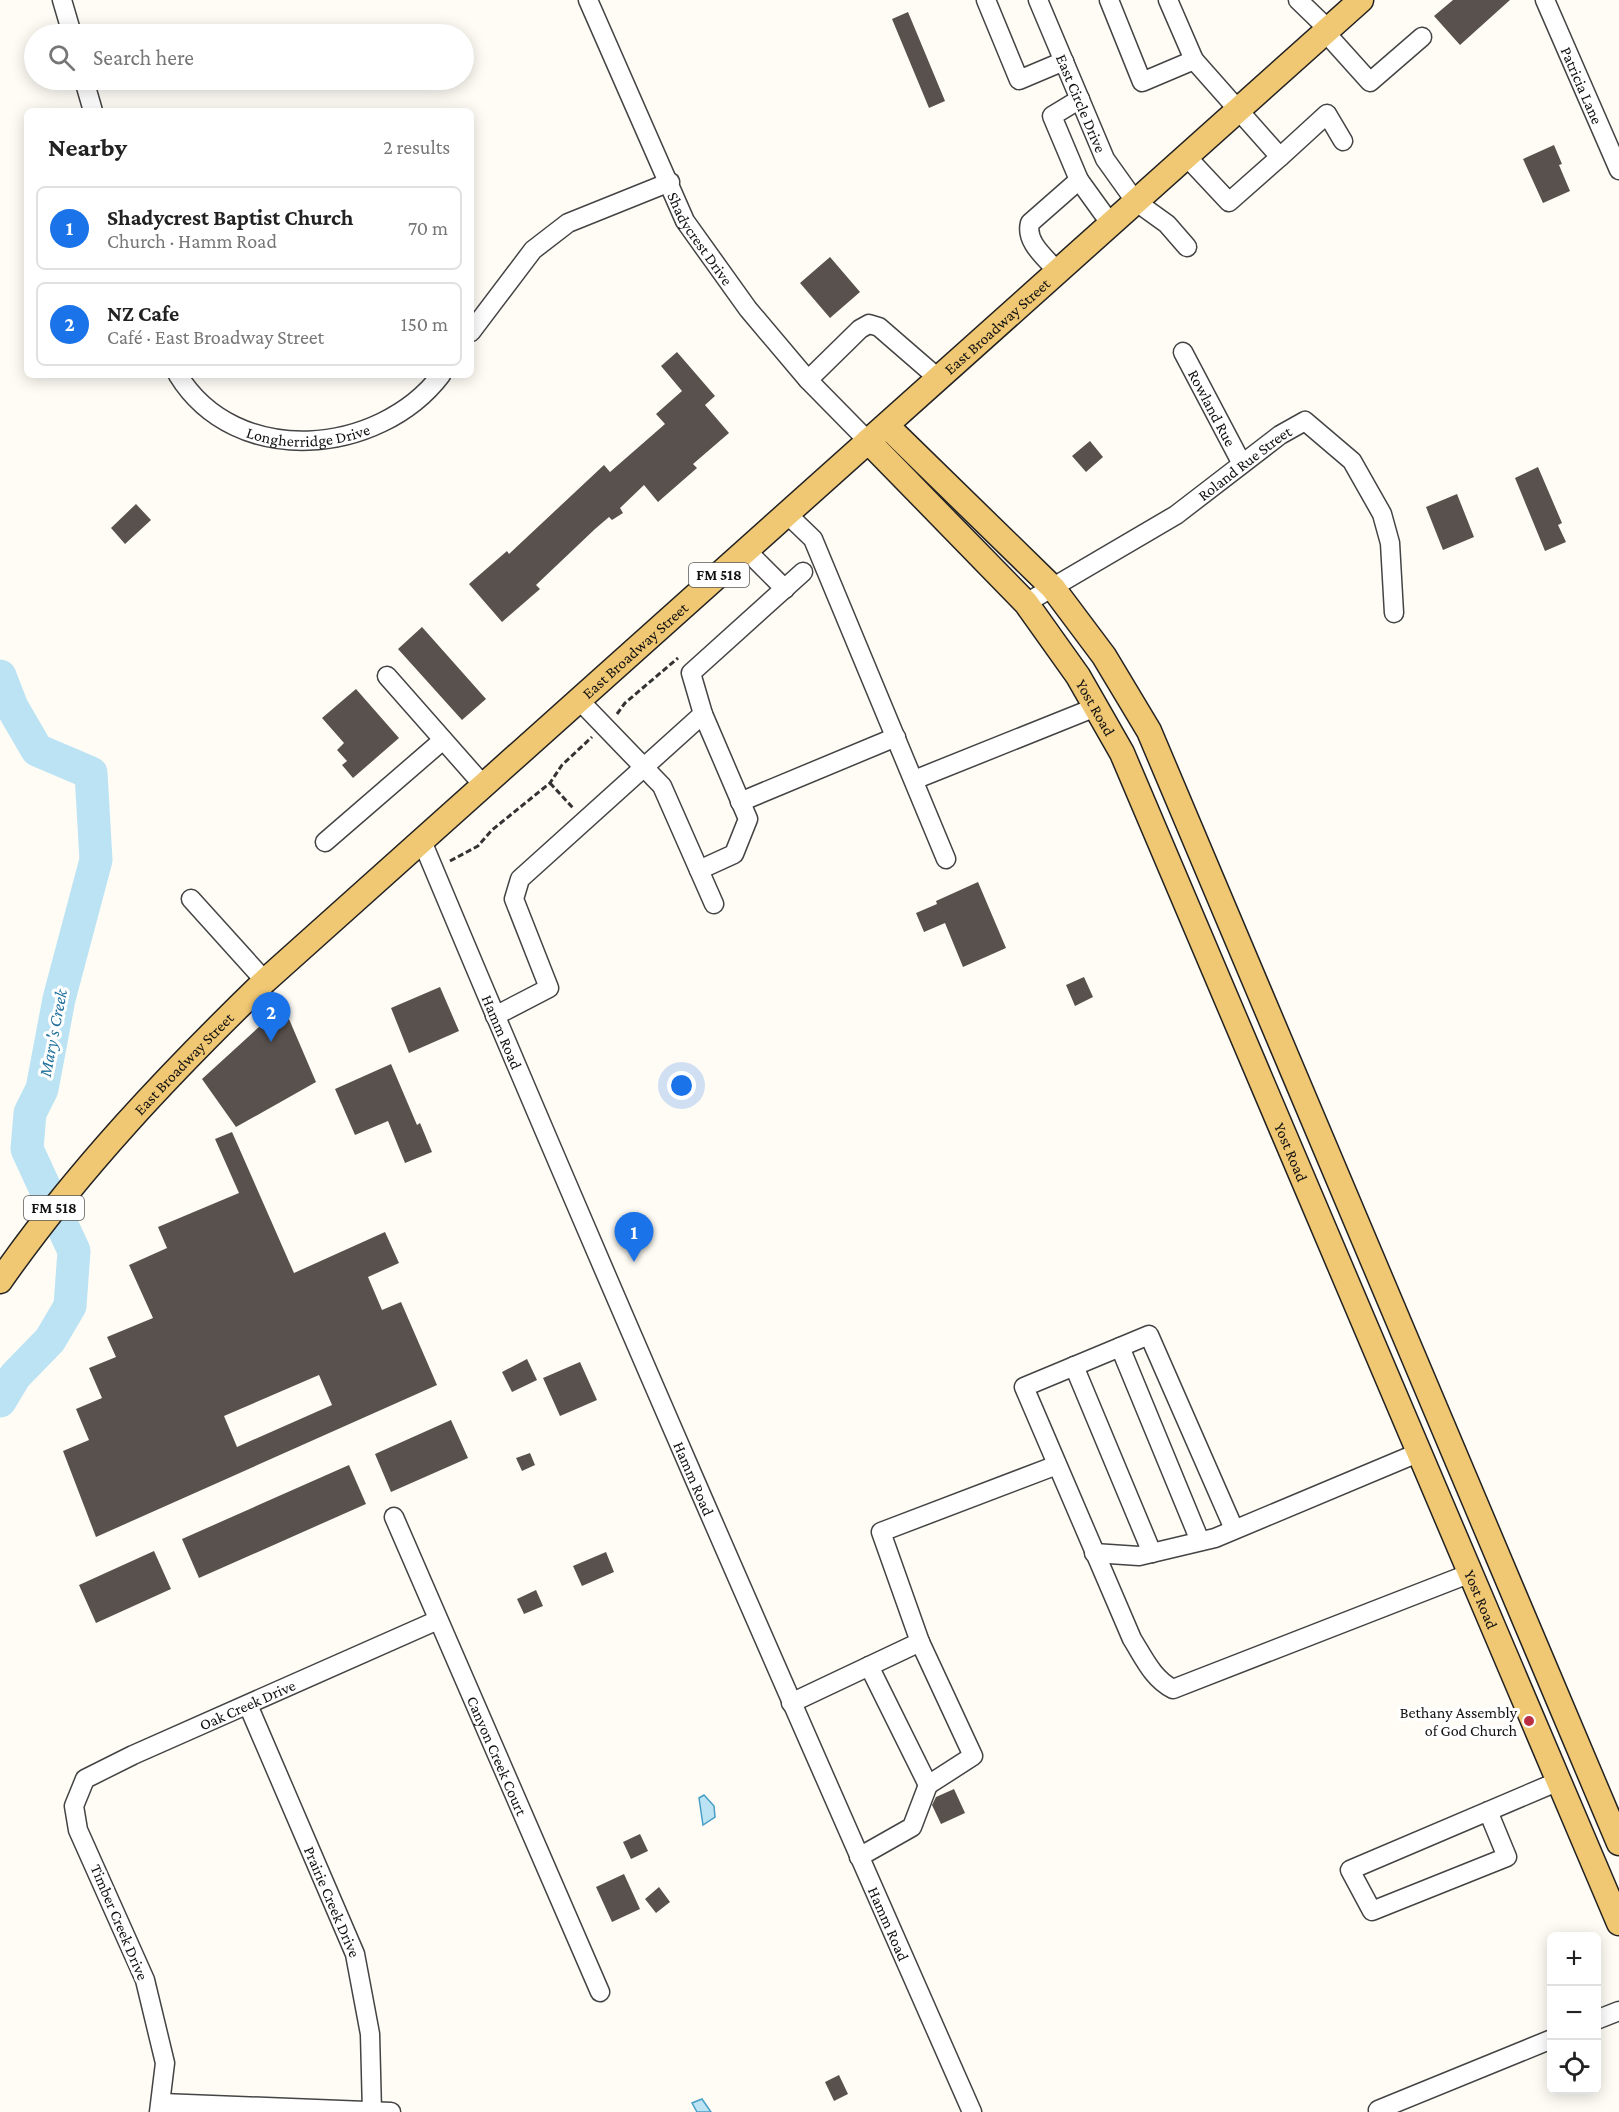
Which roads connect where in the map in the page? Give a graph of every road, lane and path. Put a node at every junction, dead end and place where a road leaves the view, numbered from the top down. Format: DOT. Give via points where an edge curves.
graph roads {
  1 [pos="62,0"];
  2 [pos="588,0"];
  3 [pos="986,0"];
  4 [pos="1038,0"];
  5 [pos="1109,0"];
  6 [pos="1168,0"];
  7 [pos="1298,0"];
  8 [pos="1361,0"];
  9 [pos="1545,0"];
  10 [pos="69,24"];
  11 [pos="1327,30"];
  12 [pos="1422,37"];
  13 [pos="1194,60"];
  14 [pos="1064,61"];
  15 [pos="87,90"];
  16 [pos="1080,99"];
  17 [pos="92,108"];
  18 [pos="1238,108"];
  19 [pos="1342,141"];
  20 [pos="1100,147"];
  21 [pos="1185,155"];
  22 [pos="1280,156"];
  23 [pos="1071,161"];
  24 [pos="1619,170"];
  25 [pos="1079,180"];
  26 [pos="670,182"];
  27 [pos="1135,201"];
  28 [pos="1110,223"];
  29 [pos="1187,247"];
  30 [pos="1057,271"];
  31 [pos="474,328"];
  32 [pos="1184,352"];
  33 [pos="181,378"];
  34 [pos="439,378"];
  35 [pos="939,379"];
  36 [pos="808,380"];
  37 [pos="887,426"];
  38 [pos="868,441"];
  39 [pos="1242,464"];
  40 [pos="787,514"];
  41 [pos="746,550"];
  42 [pos="803,572"];
  43 [pos="1053,588"];
  44 [pos="785,589"];
  45 [pos="1026,603"];
  46 [pos="1394,613"];
  47 [pos="682,655"];
  48 [pos="387,676"];
  49 [pos="1126,693"];
  50 [pos="579,700"];
  51 [pos="1096,707"];
  52 [pos="703,714"];
  53 [pos="605,726"];
  54 [pos="896,737"];
  55 [pos="443,740"];
  56 [pos="644,767"];
  57 [pos="914,780"];
  58 [pos="550,783"];
  59 [pos="484,786"];
  60 [pos="740,802"];
  61 [pos="584,821"];
  62 [pos="422,841"];
  63 [pos="325,842"];
  64 [pos="946,859"];
  65 [pos="699,870"];
  66 [pos="434,871"];
  67 [pos="191,899"];
  68 [pos="714,904"];
  69 [pos="1243,952"];
  70 [pos="1213,964"];
  71 [pos="265,981"];
  72 [pos="495,1016"];
  73 [pos="1378,1270"];
  74 [pos="0,1281"];
  75 [pos="1348,1281"];
  76 [pos="1120,1347"];
  77 [pos="1074,1366"];
  78 [pos="1420,1452"];
  79 [pos="1057,1465"];
  80 [pos="394,1517"];
  81 [pos="1234,1529"];
  82 [pos="1200,1541"];
  83 [pos="1094,1553"];
  84 [pos="1145,1554"];
  85 [pos="1471,1573"];
  86 [pos="438,1620"];
  87 [pos="920,1642"];
  88 [pos="869,1666"];
  89 [pos="791,1703"];
  90 [pos="248,1705"];
  91 [pos="1559,1781"];
  92 [pos="928,1785"];
  93 [pos="74,1806"];
  94 [pos="1488,1811"];
  95 [pos="1619,1843"];
  96 [pos="859,1857"];
  97 [pos="1619,1923"];
  98 [pos="600,1992"];
  99 [pos="1619,2011"];
  100 [pos="1601,2018"];
  101 [pos="1547,2040"];
  102 [pos="160,2107"];
  103 [pos="1378,2110"];
  104 [pos="379,2111"];
  105 [pos="972,2112"];
  1 -- 10 [label="street"];
  2 -- 26 [label="street, Shadycrest Drive"];
  3 -- 14 [label="street" via="1018,80"];
  4 -- 14 [label="street, East Circle Drive"];
  5 -- 13 [label="street" via="1142,82"];
  6 -- 13 [label="street"];
  7 -- 11 [label="street"];
  8 -- 11 [label="main road, East Broadway Street / FM 518"];
  9 -- 24 [label="street, Patricia Lane"];
  11 -- 12 [label="street" via="1370,82"];
  11 -- 18 [label="main road, East Broadway Street / FM 518"];
  13 -- 18 [label="street"];
  14 -- 16 [label="street, East Circle Drive"];
  15 -- 17 [label="street"];
  16 -- 20 [label="street, East Circle Drive"];
  16 -- 23 [label="street" via="1052,116"];
  18 -- 21 [label="main road, East Broadway Street / FM 518"];
  18 -- 22 [label="street"];
  19 -- 22 [label="street" via="1327,114"];
  20 -- 23 [label="street"];
  20 -- 27 [label="street, East Circle Drive"];
  21 -- 22 [label="street" via="1229,202"];
  21 -- 27 [label="main road, East Broadway Street / FM 518"];
  23 -- 25 [label="street"];
  25 -- 28 [label="street"];
  25 -- 30 [label="street" via="1030,223 1028,231 1034,245"];
  26 -- 31 [label="street" via="568,223 534,250"];
  26 -- 36 [label="street, Shadycrest Drive" via="685,221 722,275"];
  27 -- 28 [label="main road, East Broadway Street / FM 518"];
  27 -- 29 [label="street, East Circle Drive" via="1167,224"];
  28 -- 30 [label="main road, East Broadway Street / FM 518"];
  30 -- 35 [label="main road, East Broadway Street / FM 518"];
  32 -- 39 [label="street, Rowland Rue"];
  33 -- 34 [label="street, Longherridge Drive" via="229,424 255,434 298,442 335,439 393,418 427,393"];
  35 -- 36 [label="street" via="879,327 869,324"];
  35 -- 37 [label="main road, East Broadway Street / FM 518"];
  36 -- 38 [label="street, Shadycrest Drive"];
  37 -- 38 [label="main road, East Broadway Street / FM 518"];
  37 -- 43 [label="main road, Yost Road"];
  38 -- 40 [label="main road, East Broadway Street / FM 518"];
  38 -- 45 [label="main road, Yost Road"];
  39 -- 43 [label="street, Roland Rue Street" via="1176,514"];
  39 -- 46 [label="street, Roland Rue Street" via="1305,421 1352,461 1382,514 1390,543"];
  40 -- 41 [label="main road, East Broadway Street / FM 518"];
  40 -- 54 [label="street" via="813,539"];
  41 -- 44 [label="street"];
  41 -- 50 [label="main road, East Broadway Street / FM 518"];
  42 -- 44 [label="street"];
  43 -- 45 [label="street, Roland Rue Street"];
  43 -- 49 [label="main road, Yost Road" via="1104,656"];
  44 -- 52 [label="street" via="691,674"];
  45 -- 51 [label="main road, Yost Road"];
  47 -- 53 [label="path" via="625,703"];
  48 -- 55 [label="street"];
  49 -- 51 [label="main road"];
  49 -- 69 [label="main road, Yost Road" via="1149,731"];
  50 -- 53 [label="street"];
  50 -- 59 [label="main road, East Broadway Street / FM 518"];
  51 -- 57 [label="street"];
  51 -- 70 [label="main road, Yost Road" via="1122,753"];
  52 -- 56 [label="street"];
  52 -- 60 [label="street"];
  53 -- 56 [label="street"];
  53 -- 58 [label="path" via="579,748"];
  54 -- 57 [label="street"];
  54 -- 60 [label="street"];
  55 -- 59 [label="street"];
  55 -- 63 [label="street"];
  56 -- 61 [label="street"];
  56 -- 65 [label="street" via="662,786"];
  57 -- 64 [label="street"];
  58 -- 61 [label="path"];
  58 -- 66 [label="path" via="478,846"];
  59 -- 62 [label="main road, East Broadway Street / FM 518"];
  60 -- 65 [label="street" via="748,819 734,854"];
  61 -- 72 [label="street" via="520,879 514,898 549,988"];
  62 -- 66 [label="street, Hamm Road"];
  62 -- 71 [label="main road, East Broadway Street / FM 518"];
  65 -- 68 [label="street"];
  66 -- 72 [label="street, Hamm Road"];
  67 -- 71 [label="street"];
  69 -- 70 [label="main road"];
  69 -- 73 [label="main road, Yost Road"];
  70 -- 75 [label="main road, Yost Road"];
  71 -- 74 [label="main road, East Broadway Street / FM 518" via="183,1059 90,1162"];
  72 -- 89 [label="street, Hamm Road"];
  73 -- 75 [label="main road"];
  73 -- 95 [label="main road, Yost Road"];
  75 -- 78 [label="main road, Yost Road"];
  76 -- 77 [label="street"];
  76 -- 81 [label="street" via="1149,1335"];
  76 -- 82 [label="street"];
  77 -- 79 [label="street" via="1024,1387"];
  77 -- 84 [label="street"];
  78 -- 81 [label="street"];
  78 -- 85 [label="main road, Yost Road"];
  79 -- 83 [label="street"];
  79 -- 87 [label="street" via="881,1532"];
  80 -- 86 [label="street, Canyon Creek Court"];
  81 -- 82 [label="street"];
  82 -- 84 [label="street"];
  83 -- 84 [label="street"];
  83 -- 85 [label="street" via="1132,1639 1154,1674 1173,1689"];
  85 -- 91 [label="main road, Yost Road"];
  86 -- 90 [label="street, Oak Creek Drive"];
  86 -- 98 [label="street, Canyon Creek Court"];
  87 -- 88 [label="street"];
  87 -- 92 [label="street" via="973,1756"];
  88 -- 89 [label="street"];
  88 -- 92 [label="street"];
  89 -- 96 [label="street, Hamm Road"];
  90 -- 93 [label="street, Oak Creek Drive" via="85,1779"];
  90 -- 104 [label="street, Prairie Creek Drive" via="355,1954"];
  91 -- 94 [label="street"];
  91 -- 97 [label="main road, Yost Road"];
  92 -- 96 [label="street" via="912,1827"];
  93 -- 102 [label="street, Timber Creek Drive" via="78,1830 146,1980 165,2063"];
  94 -- 94 [label="street" via="1350,1870 1372,1911 1507,1857"];
  96 -- 105 [label="street, Hamm Road"];
  99 -- 100 [label="street"];
  101 -- 103 [label="street"];
  102 -- 104 [label="street"];
}
